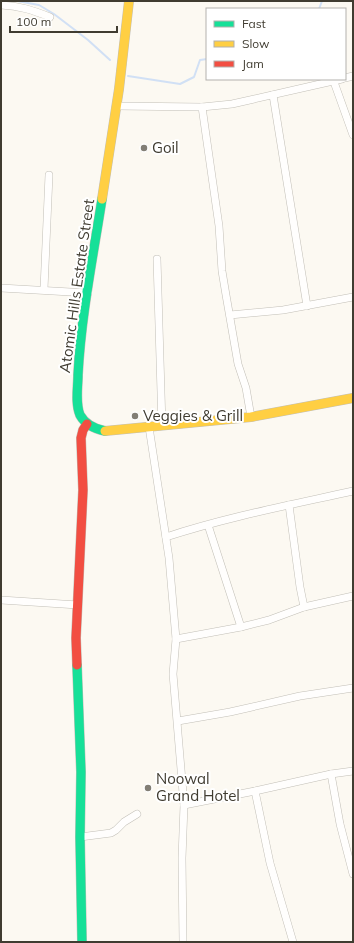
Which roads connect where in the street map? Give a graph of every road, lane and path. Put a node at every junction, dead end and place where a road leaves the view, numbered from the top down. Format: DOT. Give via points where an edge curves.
graph roads {
  1 [pos="129,1"];
  2 [pos="1,5"];
  3 [pos="50,17"];
  4 [pos="339,80"];
  5 [pos="334,82"];
  6 [pos="273,95"];
  7 [pos="117,106"];
  8 [pos="202,107"];
  9 [pos="353,135"];
  10 [pos="49,175"];
  11 [pos="157,259"];
  12 [pos="1,288"];
  13 [pos="44,289"];
  14 [pos="88,293"];
  15 [pos="353,297"];
  16 [pos="307,306"];
  17 [pos="230,315"];
  18 [pos="353,398"];
  19 [pos="251,417"];
  20 [pos="86,424"];
  21 [pos="162,426"];
  22 [pos="149,428"];
  23 [pos="353,491"];
  24 [pos="289,505"];
  25 [pos="208,525"];
  26 [pos="166,537"];
  27 [pos="353,596"];
  28 [pos="1,600"];
  29 [pos="78,605"];
  30 [pos="304,607"];
  31 [pos="241,627"];
  32 [pos="176,639"];
  33 [pos="353,688"];
  34 [pos="178,721"];
  35 [pos="353,771"];
  36 [pos="331,774"];
  37 [pos="255,791"];
  38 [pos="184,805"];
  39 [pos="137,814"];
  40 [pos="80,837"];
  41 [pos="353,874"];
  42 [pos="82,942"];
  43 [pos="183,942"];
  44 [pos="293,942"];
  1 -- 7 [label="street, Atomic Hills Estate Street"];
  2 -- 3 [label="street" via="28,8"];
  4 -- 5 [label="street"];
  5 -- 6 [label="street"];
  5 -- 9 [label="street"];
  6 -- 8 [label="street" via="232,104"];
  6 -- 16 [label="street"];
  7 -- 8 [label="street"];
  7 -- 14 [label="street, Atomic Hills Estate Street"];
  8 -- 17 [label="street" via="219,226 222,271"];
  10 -- 13 [label="street"];
  11 -- 21 [label="street"];
  12 -- 13 [label="street"];
  13 -- 14 [label="street"];
  14 -- 20 [label="street, Atomic Hills Estate Street" via="78,371 78,406"];
  15 -- 16 [label="street"];
  16 -- 17 [label="street"];
  17 -- 19 [label="street" via="238,364 246,388"];
  18 -- 19 [label="street"];
  19 -- 21 [label="street"];
  20 -- 22 [label="street" via="101,431"];
  20 -- 29 [label="street" via="81,438 83,490"];
  21 -- 22 [label="street"];
  22 -- 26 [label="street"];
  23 -- 24 [label="street"];
  24 -- 25 [label="street"];
  24 -- 30 [label="street"];
  25 -- 26 [label="street"];
  25 -- 31 [label="street"];
  26 -- 32 [label="street"];
  27 -- 30 [label="street"];
  28 -- 29 [label="street"];
  29 -- 40 [label="street" via="76,638 81,764"];
  30 -- 31 [label="street"];
  31 -- 32 [label="street"];
  32 -- 34 [label="street" via="173,674"];
  33 -- 34 [label="street" via="292,697"];
  34 -- 38 [label="street"];
  35 -- 36 [label="street"];
  36 -- 37 [label="street"];
  36 -- 41 [label="street"];
  37 -- 38 [label="street"];
  37 -- 44 [label="street" via="270,863"];
  38 -- 43 [label="street"];
  39 -- 40 [label="street" via="111,833"];
  40 -- 42 [label="street"];
}
